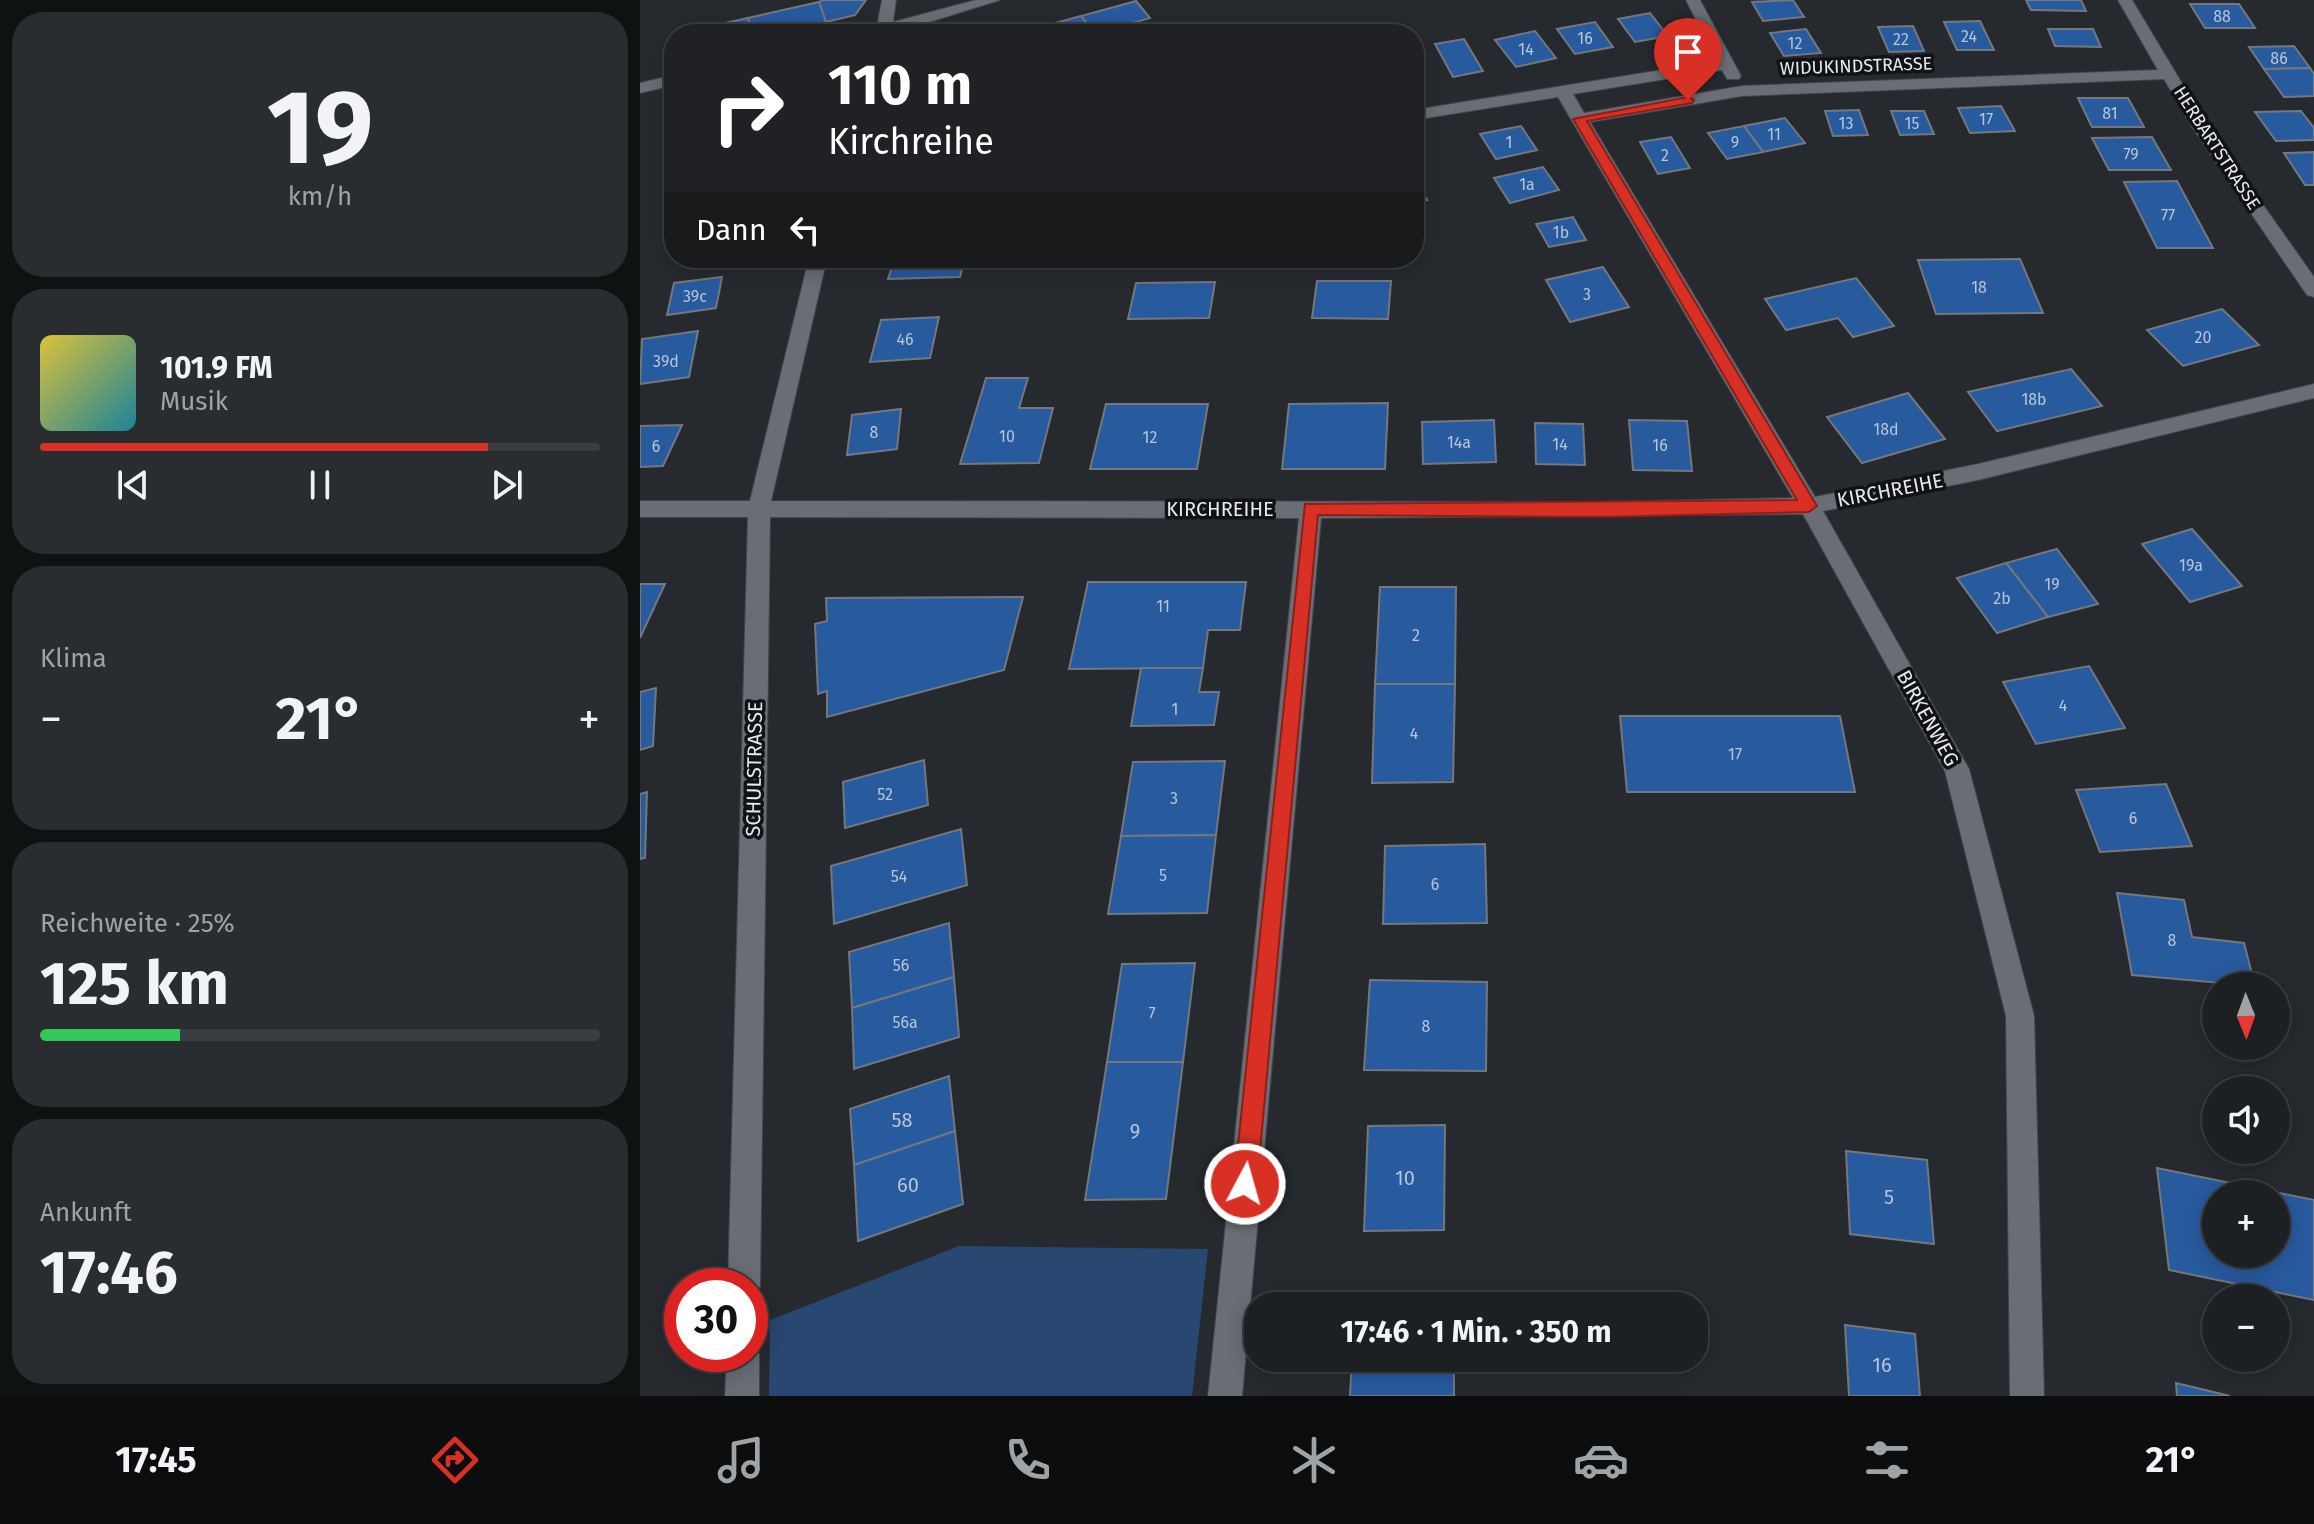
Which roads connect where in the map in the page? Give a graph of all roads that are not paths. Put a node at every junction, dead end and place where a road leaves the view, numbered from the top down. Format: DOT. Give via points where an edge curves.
graph roads {
  1 [pos="889,0"];
  2 [pos="993,0"];
  3 [pos="1693,0"];
  4 [pos="2125,0"];
  5 [pos="885,24"];
  6 [pos="909,24"];
  7 [pos="1727,64"];
  8 [pos="2169,74"];
  9 [pos="664,82"];
  10 [pos="640,88"];
  11 [pos="1563,91"];
  12 [pos="1742,91"];
  13 [pos="1424,113"];
  14 [pos="1579,119"];
  15 [pos="816,268"];
  16 [pos="2314,291"];
  17 [pos="2314,391"];
  18 [pos="1809,506"];
  19 [pos="759,508"];
  20 [pos="1311,508"];
  21 [pos="640,509"];
  22 [pos="744,1268"];
  23 [pos="743,1372"];
  24 [pos="742,1396"];
  25 [pos="1225,1396"];
  26 [pos="2027,1396"];
  1 -- 5 [label="street"];
  2 -- 6 [label="street"];
  3 -- 7 [label="street"];
  4 -- 8 [label="street, HERBARTSTRASSE"];
  7 -- 11 [label="street"];
  7 -- 12 [label="street"];
  8 -- 12 [label="street, WIDUKINDSTRASSE"];
  8 -- 16 [label="street, HERBARTSTRASSE"];
  9 -- 10 [label="street"];
  11 -- 13 [label="street"];
  11 -- 14 [label="street"];
  12 -- 14 [label="street, WIDUKINDSTRASSE"];
  14 -- 18 [label="street, BIRKENWEG"];
  15 -- 19 [label="street, SCHULSTRASSE"];
  17 -- 18 [label="street, KIRCHREIHE" via="1978,472"];
  18 -- 20 [label="street, KIRCHREIHE"];
  18 -- 26 [label="street, BIRKENWEG" via="1957,769 2020,1016"];
  19 -- 20 [label="street, KIRCHREIHE"];
  19 -- 21 [label="street, KIRCHREIHE"];
  19 -- 22 [label="street, SCHULSTRASSE"];
  20 -- 25 [label="street"];
  23 -- 24 [label="street"];
}
